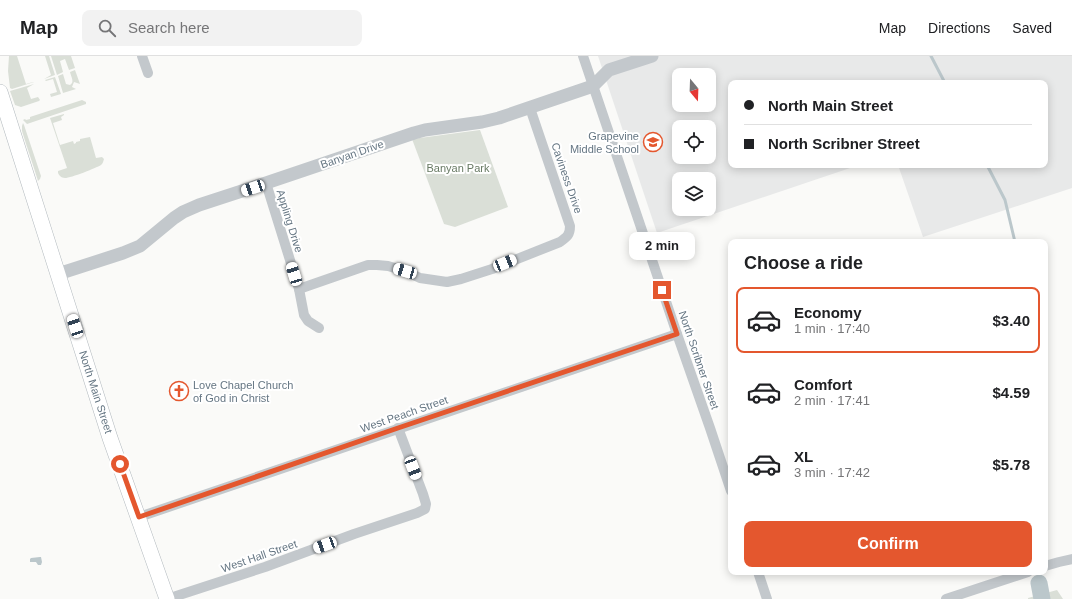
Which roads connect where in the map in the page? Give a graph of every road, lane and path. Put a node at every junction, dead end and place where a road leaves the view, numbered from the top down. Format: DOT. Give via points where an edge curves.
graph roads {
  1 [pos="142,56"];
  2 [pos="583,56"];
  3 [pos="652,56"];
  4 [pos="148,73"];
  5 [pos="593,86"];
  6 [pos="0,92"];
  7 [pos="530,108"];
  8 [pos="266,183"];
  9 [pos="58,274"];
  10 [pos="299,289"];
  11 [pos="318,328"];
  12 [pos="677,334"];
  13 [pos="398,428"];
  14 [pos="728,482"];
  15 [pos="139,517"];
  16 [pos="1072,559"];
  17 [pos="1048,565"];
  18 [pos="759,575"];
  19 [pos="1019,575"];
  20 [pos="167,599"];
  21 [pos="767,599"];
  22 [pos="946,599"];
  1 -- 4 [label="street"];
  2 -- 5 [label="street, North Scribner Street"];
  3 -- 5 [label="street, Banyan Drive" via="609,70"];
  5 -- 7 [label="street, Banyan Drive"];
  5 -- 12 [label="street, North Scribner Street"];
  6 -- 9 [label="main road, North Main Street"];
  7 -- 8 [label="street, Banyan Drive" via="482,122 414,133"];
  7 -- 10 [label="street, Caviness Drive" via="570,226 567,237 492,269 447,282 420,278 388,266 368,265"];
  8 -- 9 [label="street, Banyan Drive" via="183,212 140,246"];
  8 -- 10 [label="street, Appling Drive"];
  9 -- 15 [label="main road, North Main Street" via="110,438"];
  10 -- 11 [label="street, Appling Drive" via="304,314 308,321"];
  12 -- 13 [label="street, West Peach Street"];
  12 -- 14 [label="street, North Scribner Street"];
  13 -- 15 [label="street, West Peach Street"];
  13 -- 20 [label="street, West Hall Street" via="423,494 425,509 266,567"];
  15 -- 20 [label="main road, North Main Street"];
  16 -- 17 [label="street"];
  18 -- 21 [label="street"];
  19 -- 22 [label="street"];
}
